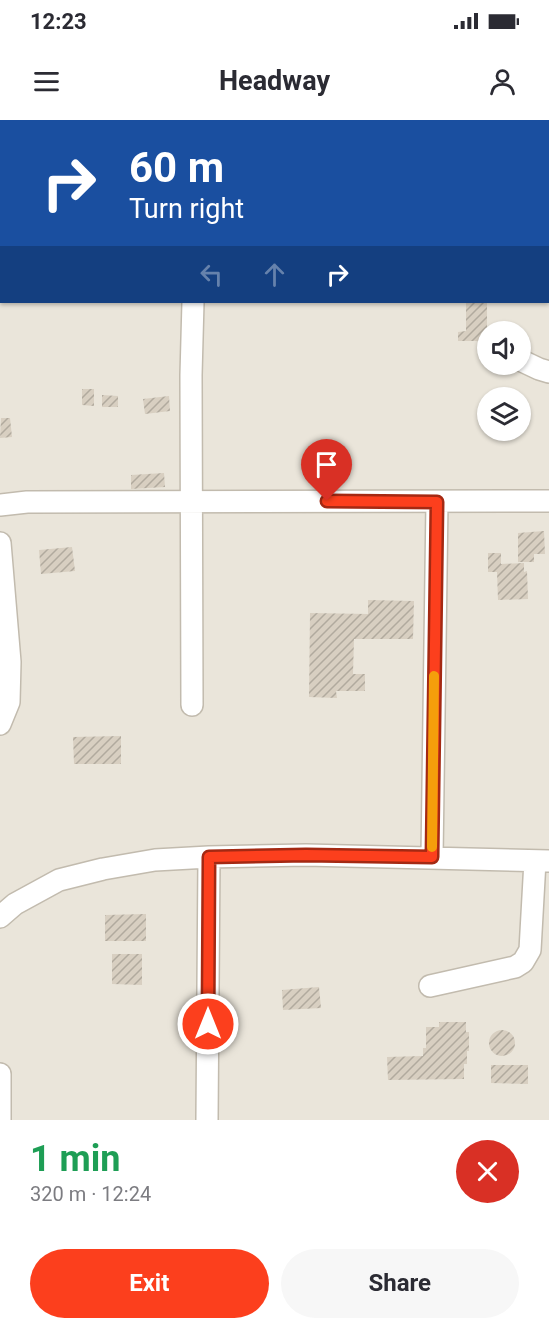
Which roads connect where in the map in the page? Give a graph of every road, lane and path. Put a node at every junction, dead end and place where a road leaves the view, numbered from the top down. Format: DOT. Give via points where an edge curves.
graph roads {
  1 [pos="193,303"];
  2 [pos="531,365"];
  3 [pos="549,372"];
  4 [pos="549,501"];
  5 [pos="437,502"];
  6 [pos="192,503"];
  7 [pos="0,505"];
  8 [pos="0,543"];
  9 [pos="192,705"];
  10 [pos="0,724"];
  11 [pos="209,857"];
  12 [pos="432,857"];
  13 [pos="542,861"];
  14 [pos="0,917"];
  15 [pos="430,986"];
  16 [pos="0,1074"];
  17 [pos="0,1120"];
  18 [pos="207,1120"];
  1 -- 6 [label="street"];
  2 -- 3 [label="street"];
  4 -- 5 [label="street"];
  5 -- 6 [label="street"];
  5 -- 12 [label="street"];
  6 -- 7 [label="street"];
  6 -- 9 [label="street"];
  8 -- 10 [label="street" via="10,662 9,702"];
  11 -- 12 [label="street"];
  11 -- 14 [label="street" via="155,860 59,880 15,904"];
  11 -- 18 [label="street"];
  12 -- 13 [label="street"];
  13 -- 15 [label="street" via="530,950 524,962"];
  16 -- 17 [label="street"];
}
